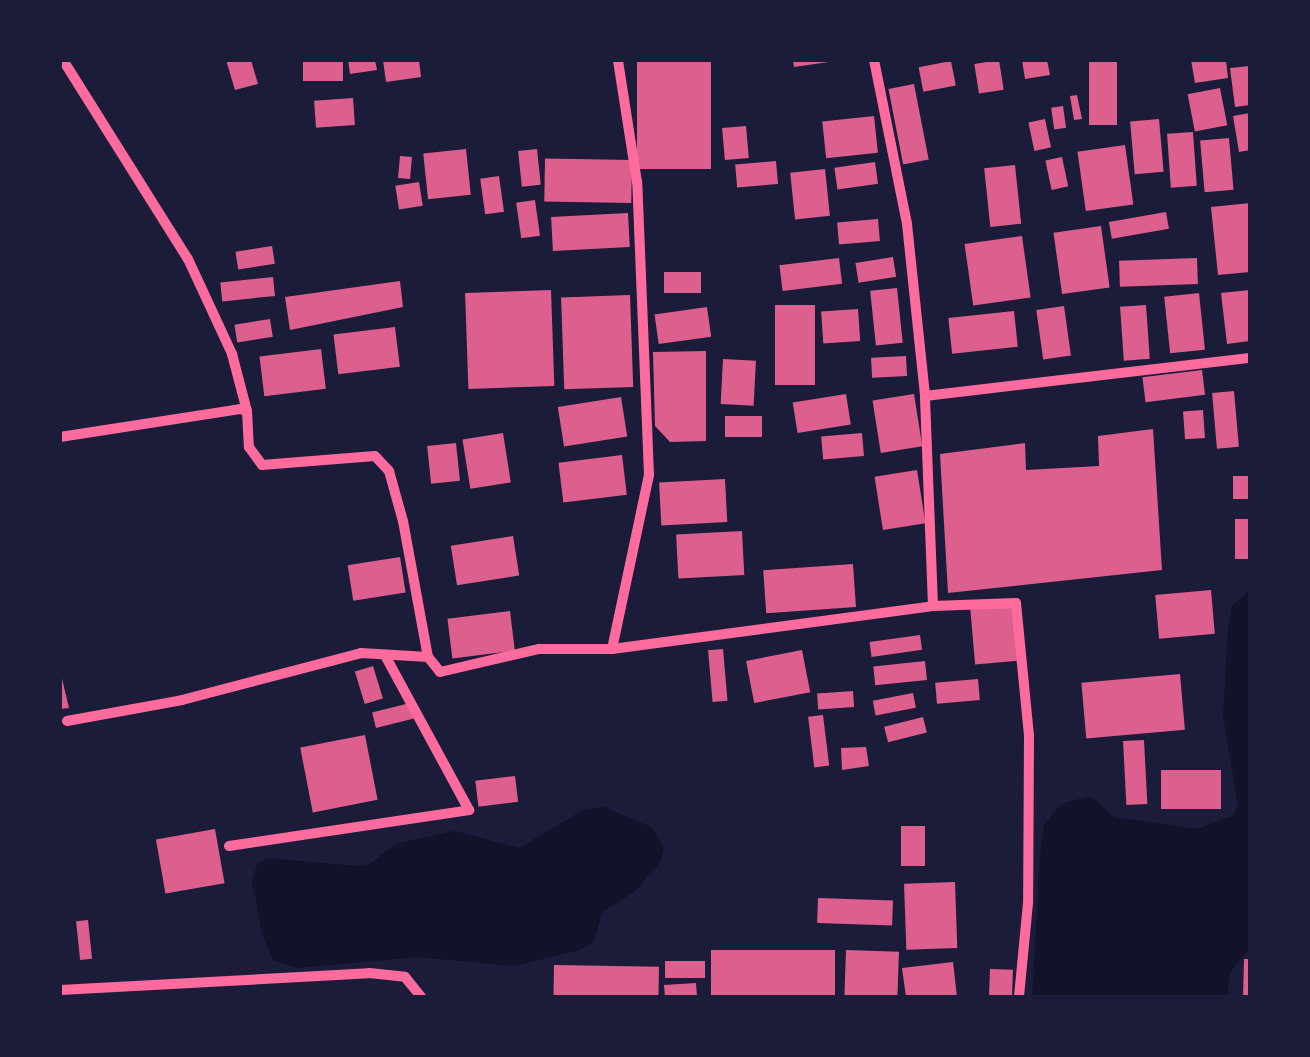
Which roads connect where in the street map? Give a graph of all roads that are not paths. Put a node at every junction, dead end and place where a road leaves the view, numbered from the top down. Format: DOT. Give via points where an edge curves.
graph roads {
  1 [pos="63,60"];
  2 [pos="618,60"];
  3 [pos="874,60"];
  4 [pos="1250,358"];
  5 [pos="925,396"];
  6 [pos="247,412"];
  7 [pos="60,437"];
  8 [pos="932,606"];
  9 [pos="612,649"];
  10 [pos="386,656"];
  11 [pos="428,657"];
  12 [pos="67,720"];
  13 [pos="230,846"];
  14 [pos="60,990"];
  15 [pos="421,997"];
  16 [pos="1018,997"];
  1 -- 6 [label="street" via="188,259 232,354"];
  2 -- 9 [label="street" via="636,182 649,474"];
  3 -- 5 [label="street" via="907,224"];
  4 -- 5 [label="street"];
  5 -- 8 [label="street"];
  6 -- 7 [label="street"];
  6 -- 11 [label="street" via="249,447 262,465 374,456 389,471"];
  8 -- 9 [label="street"];
  8 -- 16 [label="street" via="1016,603 1028,735 1028,902"];
  9 -- 11 [label="street" via="539,649 440,672"];
  10 -- 11 [label="street"];
  10 -- 12 [label="street" via="361,653 182,700"];
  10 -- 13 [label="street" via="468,810"];
  14 -- 15 [label="street" via="370,973 405,977"];
}
